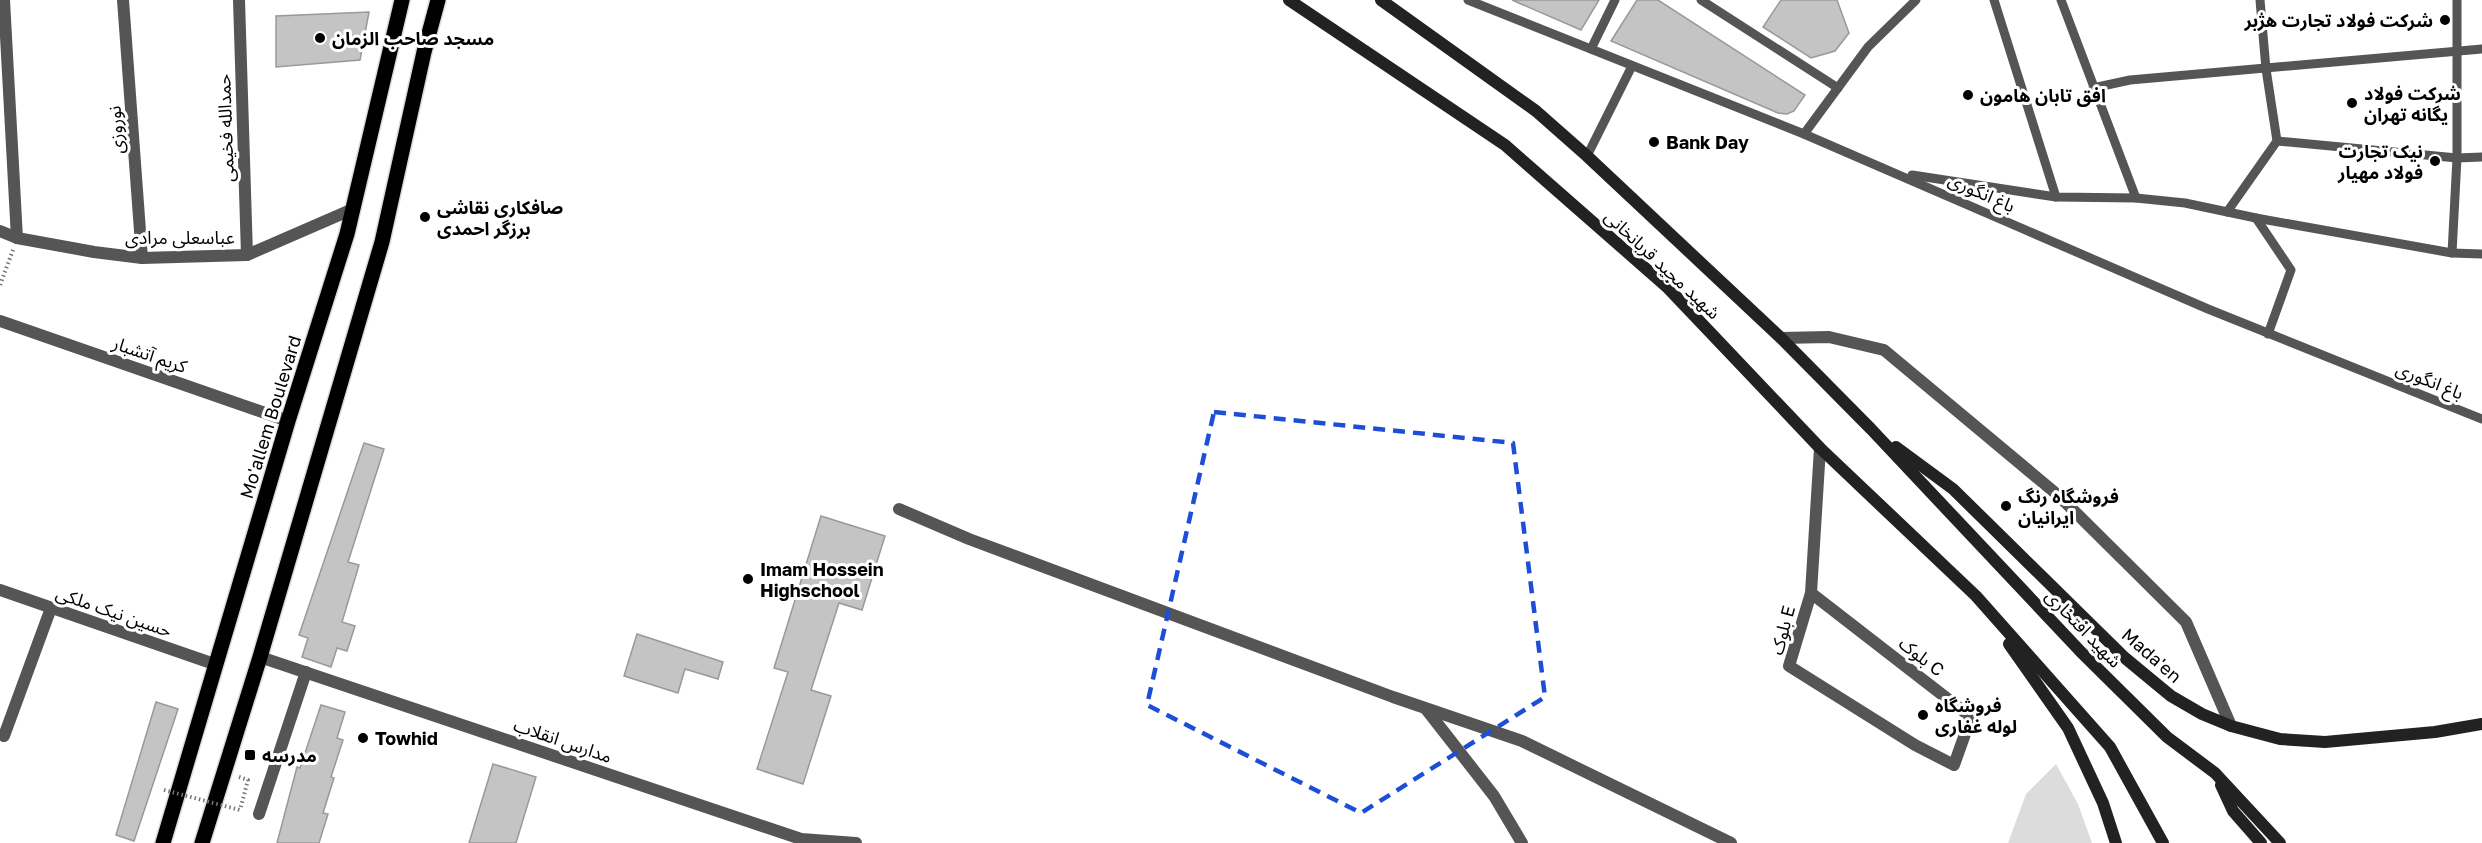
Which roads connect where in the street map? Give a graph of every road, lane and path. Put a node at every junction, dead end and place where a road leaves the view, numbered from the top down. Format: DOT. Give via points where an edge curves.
graph roads {
  1 [pos="3,0"];
  2 [pos="123,0"];
  3 [pos="239,0"];
  4 [pos="402,0"];
  5 [pos="438,0"];
  6 [pos="1289,0"];
  7 [pos="1381,0"];
  8 [pos="1468,0"];
  9 [pos="1615,0"];
  10 [pos="1701,0"];
  11 [pos="1916,0"];
  12 [pos="1994,0"];
  13 [pos="2061,0"];
  14 [pos="2260,0"];
  15 [pos="2457,0"];
  16 [pos="1591,49"];
  17 [pos="2482,49"];
  18 [pos="2457,51"];
  19 [pos="1632,66"];
  20 [pos="2266,69"];
  21 [pos="1838,88"];
  22 [pos="2093,88"];
  23 [pos="1804,134"];
  24 [pos="2277,141"];
  25 [pos="1587,156"];
  26 [pos="2482,156"];
  27 [pos="2457,158"];
  28 [pos="1897,173"];
  29 [pos="2056,197"];
  30 [pos="2136,198"];
  31 [pos="353,209"];
  32 [pos="2227,212"];
  33 [pos="2256,218"];
  34 [pos="0,231"];
  35 [pos="17,238"];
  36 [pos="2452,253"];
  37 [pos="2482,254"];
  38 [pos="247,255"];
  39 [pos="142,258"];
  40 [pos="0,285"];
  41 [pos="0,321"];
  42 [pos="2268,334"];
  43 [pos="1781,339"];
  44 [pos="2482,419"];
  45 [pos="288,421"];
  46 [pos="1870,429"];
  47 [pos="1820,448"];
  48 [pos="900,508"];
  49 [pos="0,590"];
  50 [pos="1811,593"];
  51 [pos="1976,596"];
  52 [pos="51,608"];
  53 [pos="260,657"];
  54 [pos="217,665"];
  55 [pos="306,672"];
  56 [pos="1425,708"];
  57 [pos="2482,724"];
  58 [pos="2231,726"];
  59 [pos="4,736"];
  60 [pos="1954,765"];
  61 [pos="2215,773"];
  62 [pos="248,780"];
  63 [pos="164,790"];
  64 [pos="259,814"];
  65 [pos="163,843"];
  66 [pos="202,843"];
  67 [pos="856,843"];
  68 [pos="1522,843"];
  69 [pos="1731,843"];
  70 [pos="2116,843"];
  71 [pos="2163,843"];
  72 [pos="2261,843"];
  73 [pos="2280,843"];
  1 -- 35 [label="street"];
  2 -- 39 [label="street, نوروزی"];
  3 -- 38 [label="street, حمدالله فخیمی"];
  4 -- 31 [label="main road, Mo'allem Boulevard"];
  5 -- 53 [label="main road" via="382,242"];
  6 -- 47 [label="main road, شهید مجید قربانخانی" via="1504,145 1668,288"];
  7 -- 25 [label="main road, شهید مجید قربانخانی" via="1536,111"];
  8 -- 16 [label="lane, باغ انگوری"];
  9 -- 16 [label="lane"];
  10 -- 21 [label="lane"];
  11 -- 21 [label="lane" via="1868,47"];
  12 -- 29 [label="lane"];
  13 -- 22 [label="lane"];
  14 -- 20 [label="lane"];
  15 -- 18 [label="lane"];
  16 -- 19 [label="lane, باغ انگوری"];
  17 -- 18 [label="lane"];
  18 -- 20 [label="lane"];
  18 -- 27 [label="lane"];
  19 -- 23 [label="lane, باغ انگوری"];
  19 -- 25 [label="lane"];
  20 -- 22 [label="lane" via="2130,80"];
  20 -- 24 [label="lane"];
  21 -- 23 [label="lane"];
  22 -- 30 [label="lane"];
  23 -- 28 [label="lane, باغ انگوری"];
  24 -- 27 [label="lane"];
  24 -- 32 [label="lane"];
  25 -- 43 [label="main road, شهید مجید قربانخانی"];
  26 -- 27 [label="lane"];
  27 -- 36 [label="lane"];
  28 -- 29 [label="lane"];
  28 -- 42 [label="lane, باغ انگوری"];
  29 -- 30 [label="lane"];
  30 -- 32 [label="lane"];
  31 -- 38 [label="street, عباسعلی مرادی"];
  31 -- 45 [label="main road, Mo'allem Boulevard"];
  32 -- 33 [label="lane"];
  33 -- 36 [label="lane"];
  33 -- 42 [label="lane" via="2291,270"];
  34 -- 35 [label="street, عباسعلی مرادی"];
  35 -- 39 [label="street, عباسعلی مرادی"];
  35 -- 40 [label="path"];
  36 -- 37 [label="lane"];
  38 -- 39 [label="street, عباسعلی مرادی"];
  41 -- 45 [label="street, کریم آتشبار"];
  42 -- 44 [label="lane, باغ انگوری"];
  43 -- 46 [label="main road, شهید مجید قربانخانی"];
  43 -- 58 [label="street" via="1829,337 1884,351 2059,496 2186,622"];
  45 -- 54 [label="main road, Mo'allem Boulevard"];
  46 -- 58 [label="main road, Mada'en" via="1953,489 2125,658 2171,696"];
  46 -- 61 [label="main road, شهید افتخاری" via="2081,652 2167,737"];
  47 -- 50 [label="street, بلوک E"];
  47 -- 51 [label="main road, شهید مجید قربانخانی"];
  48 -- 56 [label="street" via="969,539"];
  49 -- 52 [label="street, حسین نیک ملکی"];
  50 -- 60 [label="street, بلوک C" via="1971,717"];
  50 -- 60 [label="street, بلوک E" via="1790,666 1915,745"];
  51 -- 70 [label="main road" via="2068,728 2103,803"];
  51 -- 71 [label="main road" via="2110,747"];
  52 -- 54 [label="street, حسین نیک ملکی"];
  52 -- 59 [label="street"];
  53 -- 55 [label="street, مدارس انقلاب"];
  53 -- 66 [label="main road"];
  54 -- 65 [label="main road, Mo'allem Boulevard"];
  55 -- 64 [label="street"];
  55 -- 67 [label="street, مدارس انقلاب" via="801,839"];
  56 -- 68 [label="street" via="1494,796"];
  56 -- 69 [label="street" via="1522,741"];
  57 -- 58 [label="main road, Mada'en" via="2325,742 2280,739"];
  61 -- 72 [label="main road" via="2234,811"];
  61 -- 73 [label="main road, شهید افتخاری"];
  62 -- 63 [label="path, bridge" via="240,810"];
}
